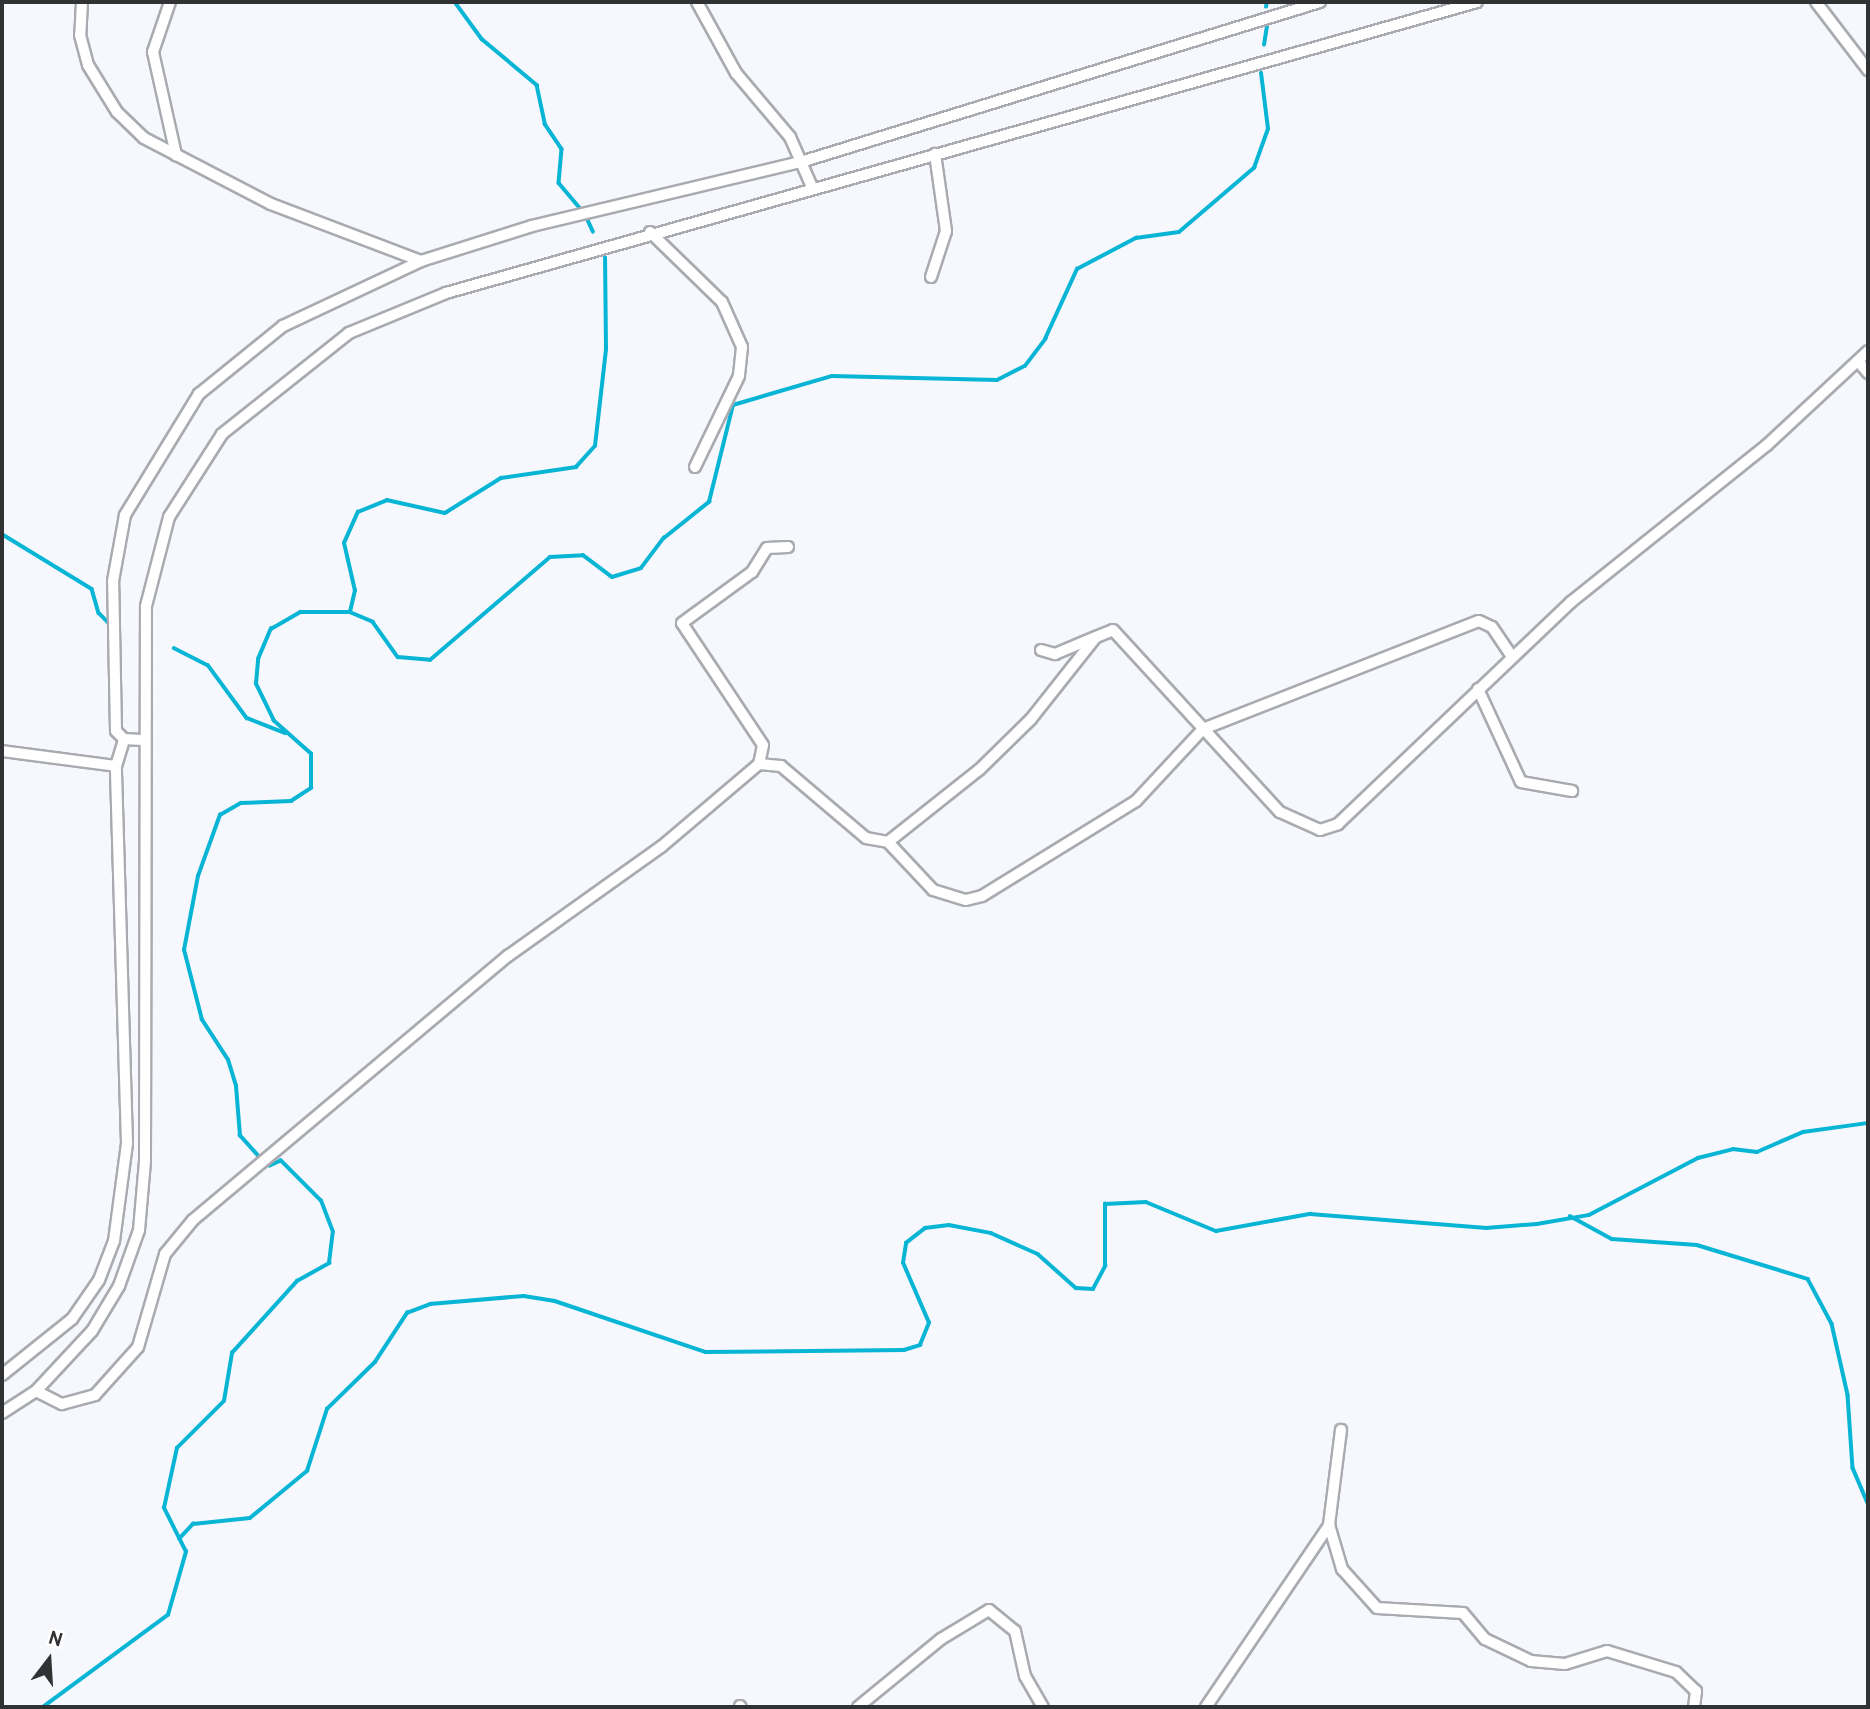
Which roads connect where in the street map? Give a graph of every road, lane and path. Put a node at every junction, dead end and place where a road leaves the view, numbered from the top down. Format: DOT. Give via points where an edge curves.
graph roads {
  1 [pos="82,2"];
  2 [pos="170,2"];
  3 [pos="696,2"];
  4 [pos="1320,2"];
  5 [pos="1477,2"];
  6 [pos="1816,2"];
  7 [pos="1868,70"];
  8 [pos="935,154"];
  9 [pos="176,155"];
  10 [pos="804,161"];
  11 [pos="812,187"];
  12 [pos="650,232"];
  13 [pos="421,261"];
  14 [pos="931,278"];
  15 [pos="1868,351"];
  16 [pos="1858,361"];
  17 [pos="1868,373"];
  18 [pos="695,467"];
  19 [pos="788,547"];
  20 [pos="1096,637"];
  21 [pos="1041,650"];
  22 [pos="1512,657"];
  23 [pos="1478,689"];
  24 [pos="1203,729"];
  25 [pos="124,739"];
  26 [pos="142,740"];
  27 [pos="2,751"];
  28 [pos="759,764"];
  29 [pos="116,766"];
  30 [pos="1572,792"];
  31 [pos="888,842"];
  32 [pos="2,1375"];
  33 [pos="36,1391"];
  34 [pos="2,1413"];
  35 [pos="1341,1430"];
  36 [pos="1329,1525"];
  37 [pos="858,1707"];
  38 [pos="1043,1707"];
  39 [pos="1206,1707"];
  40 [pos="1694,1707"];
  1 -- 9 [label="street" via="82,48 103,94 144,138"];
  2 -- 9 [label="street" via="153,52"];
  3 -- 10 [label="street" via="736,72"];
  4 -- 10 [label="street"];
  5 -- 8 [label="street"];
  6 -- 7 [label="street"];
  8 -- 11 [label="street"];
  8 -- 14 [label="street" via="946,231"];
  9 -- 13 [label="street" via="271,204"];
  10 -- 11 [label="street"];
  10 -- 13 [label="street" via="545,222"];
  11 -- 12 [label="street"];
  12 -- 18 [label="street" via="722,302 742,347 739,376"];
  12 -- 26 [label="street" via="514,269 349,333 222,434 169,517 153,566 146,606"];
  13 -- 25 [label="street" via="283,326 216,374 145,475 118,536 113,580 116,730"];
  15 -- 16 [label="street"];
  16 -- 17 [label="street"];
  16 -- 22 [label="street" via="1767,445"];
  19 -- 28 [label="street" via="767,548 752,572 682,623 763,745"];
  20 -- 21 [label="street" via="1055,654"];
  20 -- 24 [label="street" via="1114,630 1125,636"];
  20 -- 31 [label="street" via="1013,737"];
  22 -- 23 [label="street"];
  22 -- 24 [label="street" via="1492,627 1479,621"];
  23 -- 24 [label="street" via="1360,807 1320,830 1280,812"];
  23 -- 30 [label="street" via="1521,782"];
  24 -- 31 [label="street" via="1136,801 982,896 966,900 933,890"];
  25 -- 26 [label="street"];
  25 -- 29 [label="street"];
  26 -- 33 [label="street" via="145,1161 139,1230 119,1286 92,1331"];
  27 -- 29 [label="street"];
  28 -- 31 [label="street" via="781,766 866,838"];
  28 -- 33 [label="street" via="661,847 499,963 193,1220 165,1254 138,1347 95,1395 62,1404"];
  29 -- 32 [label="street" via="124,1196 99,1280 72,1319"];
  33 -- 34 [label="street"];
  35 -- 36 [label="street"];
  36 -- 39 [label="street"];
  36 -- 40 [label="street" via="1342,1569 1377,1608 1463,1613 1485,1639 1531,1661 1565,1664 1607,1651 1662,1668 1688,1680 1696,1691"];
  37 -- 38 [label="street" via="941,1639 989,1610 1015,1631 1025,1676"];
}
